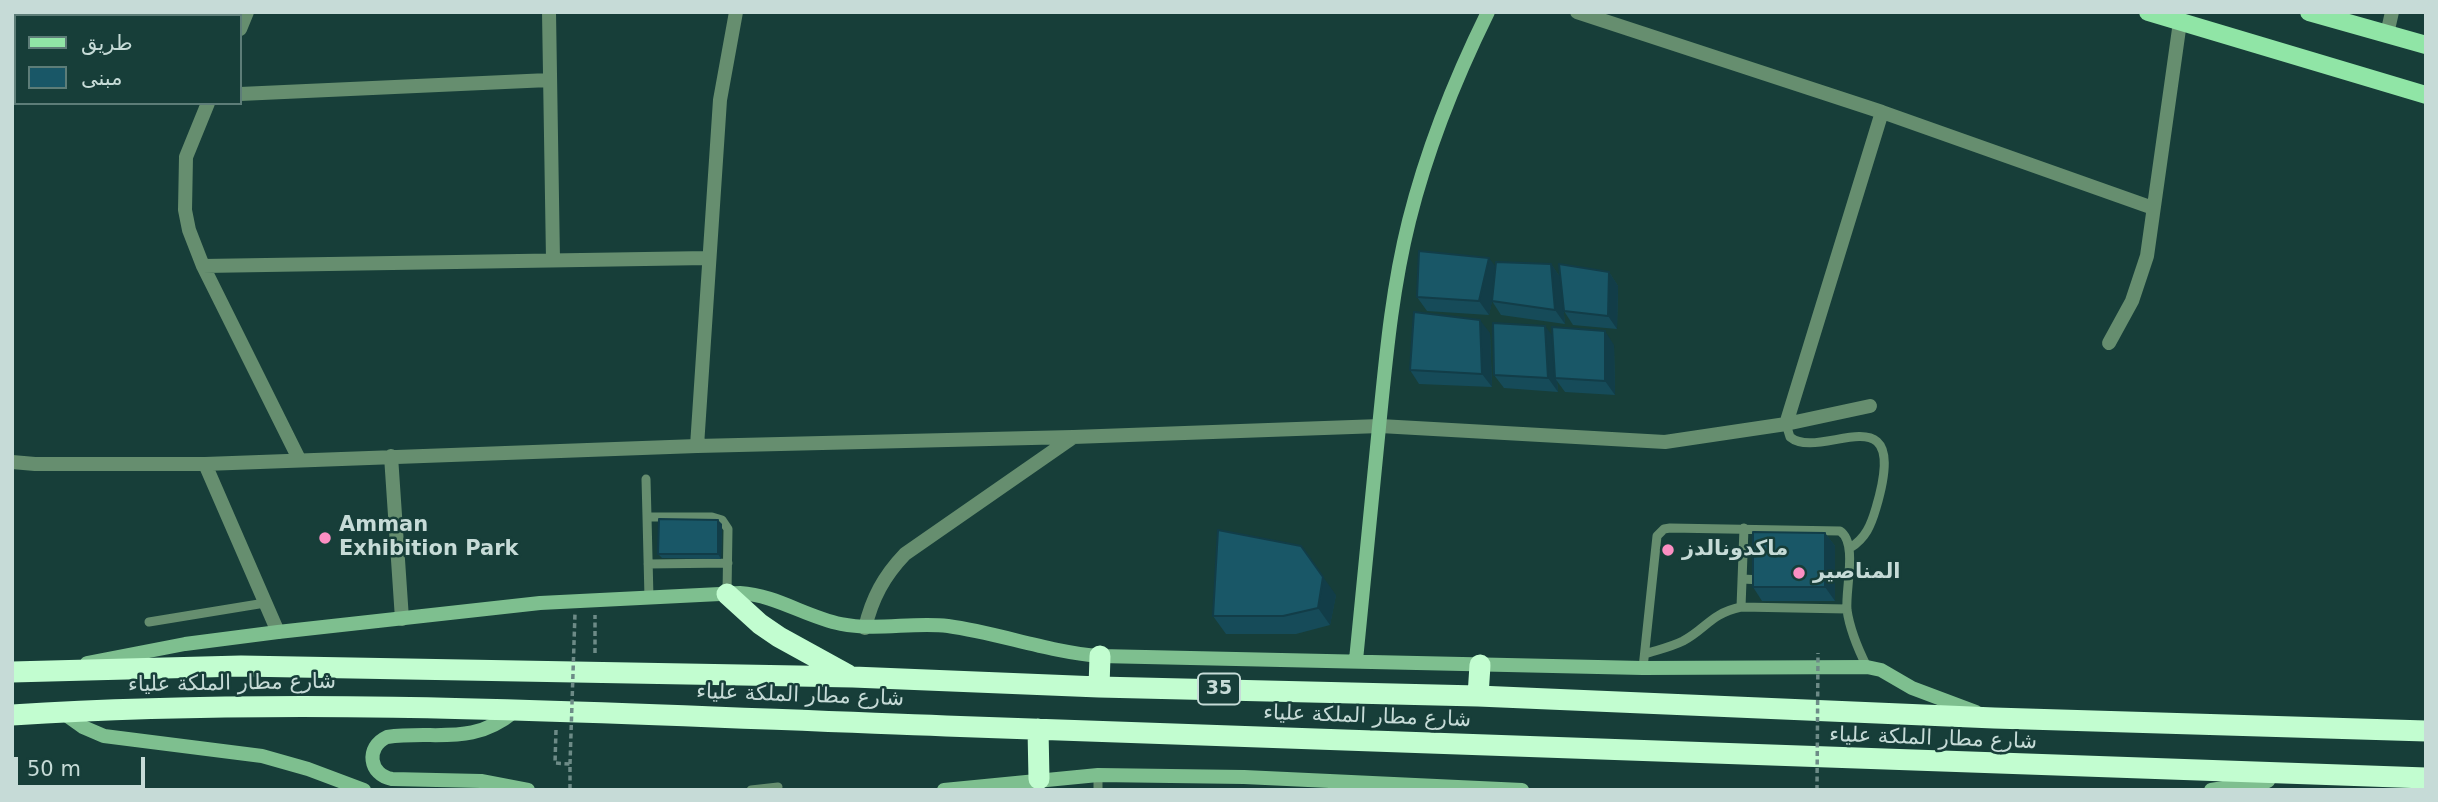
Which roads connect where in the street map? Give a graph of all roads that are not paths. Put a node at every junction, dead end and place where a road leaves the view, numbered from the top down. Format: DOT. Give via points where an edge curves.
graph roads {
  1 [pos="549,12"];
  2 [pos="736,12"];
  3 [pos="1488,12"];
  4 [pos="1577,12"];
  5 [pos="2148,12"];
  6 [pos="2309,12"];
  7 [pos="2392,12"];
  8 [pos="2180,22"];
  9 [pos="2387,34"];
  10 [pos="2426,45"];
  11 [pos="549,80"];
  12 [pos="242,94"];
  13 [pos="2426,95"];
  14 [pos="207,105"];
  15 [pos="1882,112"];
  16 [pos="2153,208"];
  17 [pos="708,258"];
  18 [pos="554,260"];
  19 [pos="203,266"];
  20 [pos="2109,343"];
  21 [pos="1870,406"];
  22 [pos="1786,424"];
  23 [pos="1380,426"];
  24 [pos="1073,437"];
  25 [pos="697,446"];
  26 [pos="391,456"];
  27 [pos="299,459"];
  28 [pos="12,462"];
  29 [pos="205,464"];
  30 [pos="646,479"];
  31 [pos="647,517"];
  32 [pos="1744,528"];
  33 [pos="1850,548"];
  34 [pos="728,563"];
  35 [pos="648,564"];
  36 [pos="1742,579"];
  37 [pos="1769,580"];
  38 [pos="1834,582"];
  39 [pos="1847,582"];
  40 [pos="727,594"];
  41 [pos="649,598"];
  42 [pos="265,603"];
  43 [pos="1741,607"];
  44 [pos="1847,609"];
  45 [pos="402,619"];
  46 [pos="149,622"];
  47 [pos="865,628"];
  48 [pos="278,632"];
  49 [pos="1100,656"];
  50 [pos="1356,660"];
  51 [pos="1644,661"];
  52 [pos="1480,665"];
  53 [pos="1867,667"];
  54 [pos="59,669"];
  55 [pos="12,672"];
  56 [pos="853,677"];
  57 [pos="1099,687"];
  58 [pos="1478,696"];
  59 [pos="515,711"];
  60 [pos="62,712"];
  61 [pos="12,715"];
  62 [pos="1994,718"];
  63 [pos="1038,729"];
  64 [pos="2425,731"];
  65 [pos="2299,775"];
  66 [pos="2426,778"];
  67 [pos="1039,779"];
  68 [pos="1005,782"];
  69 [pos="1098,782"];
  70 [pos="1250,784"];
  71 [pos="778,787"];
  72 [pos="1458,789"];
  73 [pos="364,790"];
  74 [pos="528,790"];
  75 [pos="751,790"];
  76 [pos="944,790"];
  77 [pos="991,790"];
  78 [pos="1522,790"];
  79 [pos="2211,790"];
  1 -- 11 [label="street"];
  2 -- 17 [label="street" via="720,100"];
  3 -- 23 [label="street" via="1449,98 1409,221 1386,348"];
  4 -- 15 [label="street"];
  5 -- 8 [label="main road"];
  6 -- 9 [label="main road"];
  7 -- 9 [label="street"];
  8 -- 13 [label="main road"];
  8 -- 16 [label="street"];
  9 -- 10 [label="main road"];
  11 -- 12 [label="street"];
  11 -- 18 [label="street"];
  14 -- 19 [label="street" via="187,158 185,185 189,230"];
  15 -- 16 [label="street"];
  15 -- 22 [label="street"];
  16 -- 20 [label="street" via="2141,279"];
  17 -- 18 [label="street"];
  17 -- 25 [label="street"];
  18 -- 19 [label="street"];
  19 -- 27 [label="street"];
  21 -- 22 [label="street"];
  22 -- 23 [label="street" via="1657,442"];
  22 -- 33 [label="lane" via="1790,437 1803,444 1858,436 1872,439 1881,448 1884,459 1877,506 1867,533"];
  23 -- 24 [label="street"];
  23 -- 50 [label="street"];
  24 -- 25 [label="street"];
  24 -- 47 [label="street" via="905,554 878,587"];
  25 -- 26 [label="street"];
  26 -- 27 [label="street"];
  26 -- 45 [label="street"];
  27 -- 29 [label="street"];
  28 -- 29 [label="street"];
  29 -- 42 [label="street"];
  30 -- 31 [label="lane"];
  31 -- 34 [label="lane" via="722,520 728,529"];
  31 -- 35 [label="lane"];
  32 -- 33 [label="lane" via="1840,531 1850,541"];
  32 -- 36 [label="lane"];
  32 -- 51 [label="lane" via="1659,531"];
  33 -- 39 [label="lane"];
  34 -- 35 [label="lane"];
  34 -- 40 [label="lane"];
  35 -- 41 [label="lane"];
  36 -- 37 [label="lane"];
  36 -- 43 [label="lane"];
  38 -- 39 [label="lane"];
  39 -- 44 [label="lane"];
  40 -- 41 [label="street"];
  40 -- 47 [label="street" via="752,594 823,620"];
  40 -- 56 [label="highway" via="779,637"];
  41 -- 45 [label="street" via="569,601"];
  42 -- 46 [label="lane"];
  42 -- 48 [label="street"];
  43 -- 44 [label="lane"];
  43 -- 51 [label="lane" via="1718,614 1683,641"];
  44 -- 53 [label="lane"];
  45 -- 48 [label="street"];
  47 -- 49 [label="street" via="947,626"];
  48 -- 54 [label="street" via="143,651"];
  49 -- 50 [label="street"];
  49 -- 57 [label="highway"];
  50 -- 52 [label="street"];
  51 -- 52 [label="street"];
  51 -- 53 [label="street"];
  52 -- 58 [label="highway"];
  53 -- 62 [label="street"];
  54 -- 55 [label="highway, شارع مطار الملكة علياء / 35"];
  54 -- 56 [label="highway, شارع مطار الملكة علياء / 35" via="241,666"];
  56 -- 57 [label="highway, شارع مطار الملكة علياء / 35"];
  57 -- 58 [label="highway, شارع مطار الملكة علياء / 35"];
  58 -- 62 [label="highway, شارع مطار الملكة علياء / 35"];
  59 -- 60 [label="highway, شارع مطار الملكة علياء / 35" via="246,706"];
  59 -- 63 [label="highway, شارع مطار الملكة علياء / 35"];
  59 -- 74 [label="street" via="494,726 469,734 387,737 373,750 372,764 380,775 392,779 481,781"];
  60 -- 61 [label="highway, شارع مطار الملكة علياء / 35"];
  60 -- 73 [label="street" via="104,736 262,756"];
  62 -- 64 [label="highway, شارع مطار الملكة علياء / 35"];
  63 -- 65 [label="highway, شارع مطار الملكة علياء / 35"];
  63 -- 67 [label="highway"];
  65 -- 66 [label="highway, شارع مطار الملكة علياء / 35"];
  65 -- 79 [label="street"];
  67 -- 68 [label="street"];
  67 -- 69 [label="street"];
  68 -- 76 [label="street"];
  68 -- 77 [label="lane"];
  69 -- 70 [label="street"];
  70 -- 72 [label="street"];
  71 -- 75 [label="lane"];
  72 -- 78 [label="street"];
}
